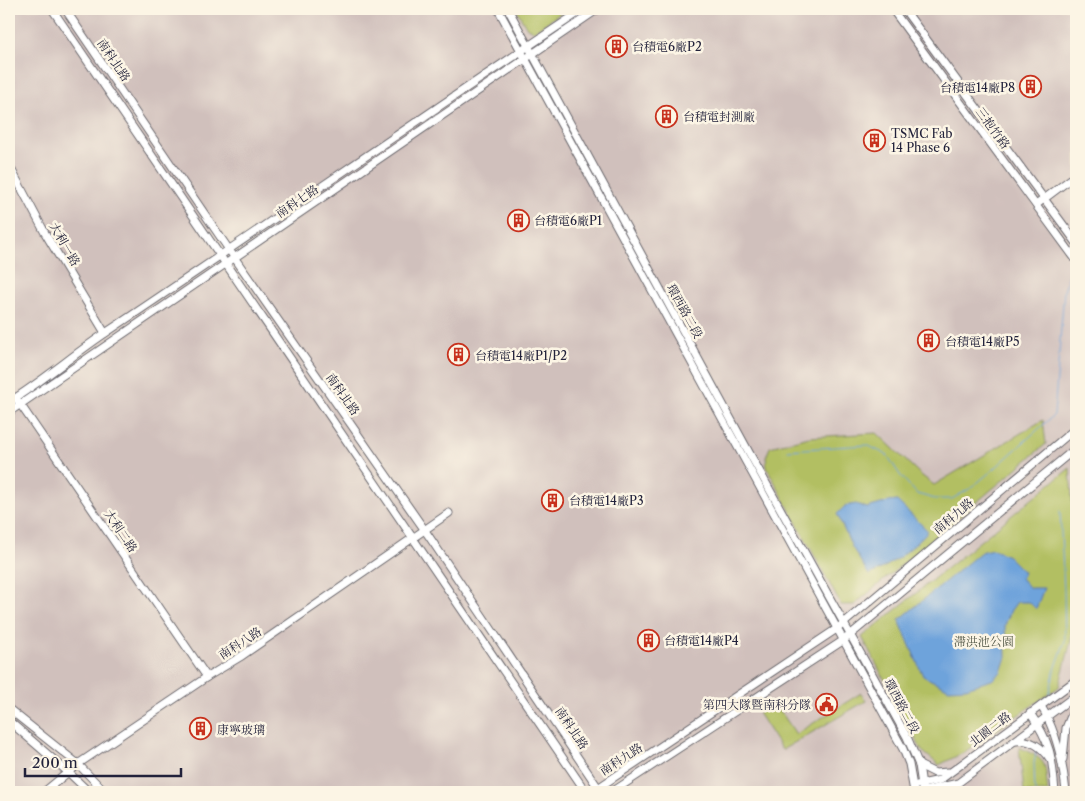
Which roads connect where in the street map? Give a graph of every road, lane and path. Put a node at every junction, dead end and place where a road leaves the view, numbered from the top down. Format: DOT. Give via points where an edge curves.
graph roads {
  1 [pos="52,9"];
  2 [pos="65,9"];
  3 [pos="498,9"];
  4 [pos="508,9"];
  5 [pos="584,9"];
  6 [pos="598,9"];
  7 [pos="892,9"];
  8 [pos="904,9"];
  9 [pos="528,46"];
  10 [pos="520,51"];
  11 [pos="532,54"];
  12 [pos="524,58"];
  13 [pos="9,165"];
  14 [pos="1076,175"];
  15 [pos="1045,198"];
  16 [pos="1036,204"];
  17 [pos="1076,242"];
  18 [pos="230,250"];
  19 [pos="234,257"];
  20 [pos="222,260"];
  21 [pos="1076,260"];
  22 [pos="105,333"];
  23 [pos="16,398"];
  24 [pos="9,402"];
  25 [pos="21,404"];
  26 [pos="9,412"];
  27 [pos="1076,428"];
  28 [pos="1076,448"];
  29 [pos="449,513"];
  30 [pos="424,529"];
  31 [pos="412,538"];
  32 [pos="844,622"];
  33 [pos="838,628"];
  34 [pos="850,634"];
  35 [pos="844,640"];
  36 [pos="207,677"];
  37 [pos="1076,680"];
  38 [pos="1076,695"];
  39 [pos="1076,704"];
  40 [pos="9,708"];
  41 [pos="1045,711"];
  42 [pos="1030,713"];
  43 [pos="9,721"];
  44 [pos="1040,727"];
  45 [pos="1003,750"];
  46 [pos="1053,763"];
  47 [pos="78,764"];
  48 [pos="919,765"];
  49 [pos="1064,769"];
  50 [pos="68,772"];
  51 [pos="951,772"];
  52 [pos="958,783"];
  53 [pos="919,790"];
  54 [pos="597,791"];
  55 [pos="44,792"];
  56 [pos="88,792"];
  57 [pos="105,792"];
  58 [pos="586,792"];
  59 [pos="612,792"];
  60 [pos="944,792"];
  61 [pos="1055,792"];
  62 [pos="1066,792"];
  1 -- 20 [label="street, 南科北路"];
  2 -- 18 [label="street, 南科北路"];
  3 -- 10 [label="street"];
  4 -- 9 [label="street, 環西路二段"];
  5 -- 9 [label="street"];
  6 -- 11 [label="street, 南科七路"];
  7 -- 16 [label="street, 三抱竹路"];
  8 -- 15 [label="street, 三抱竹路"];
  9 -- 10 [label="street, 南科七路"];
  9 -- 11 [label="street, 環西路二段"];
  10 -- 12 [label="street, 環西路二段"];
  10 -- 18 [label="street, 南科七路"];
  11 -- 12 [label="street, 南科七路"];
  11 -- 32 [label="street, 環西路二段"];
  12 -- 19 [label="street, 南科七路"];
  12 -- 33 [label="street, 環西路二段"];
  13 -- 22 [label="street, 大利一路"];
  14 -- 15 [label="street"];
  15 -- 16 [label="street"];
  15 -- 17 [label="street, 三抱竹路"];
  16 -- 21 [label="street, 三抱竹路"];
  18 -- 19 [label="street, 南科北路"];
  18 -- 20 [label="street, 南科七路"];
  19 -- 20 [label="street, 南科七路"];
  19 -- 30 [label="street, 南科北路"];
  20 -- 22 [label="street, 南科七路"];
  20 -- 25 [label="street, 南科七路"];
  20 -- 31 [label="street, 南科北路"];
  22 -- 23 [label="street, 南科七路"];
  23 -- 24 [label="street, 南科七路"];
  23 -- 25 [label="street, 大利二路"];
  25 -- 26 [label="street, 南科七路"];
  25 -- 36 [label="street, 大利二路"];
  27 -- 32 [label="street, 南科九路"];
  28 -- 34 [label="street, 南科九路"];
  29 -- 30 [label="street, 南科八路"];
  30 -- 31 [label="street, 南科八路"];
  30 -- 54 [label="street, 南科北路"];
  31 -- 36 [label="street, 南科八路" via="240,658"];
  31 -- 58 [label="street, 南科北路"];
  32 -- 33 [label="street, 南科九路"];
  32 -- 34 [label="street, 環西路二段"];
  33 -- 35 [label="street, 環西路二段"];
  33 -- 54 [label="street, 南科九路"];
  34 -- 35 [label="street, 南科九路"];
  34 -- 48 [label="street, 環西路二段" via="907,736"];
  35 -- 53 [label="street, 環西路二段" via="903,749"];
  35 -- 59 [label="street, 南科九路"];
  36 -- 47 [label="street, 南科八路"];
  37 -- 41 [label="street, 北園二路"];
  38 -- 41 [label="street, 北園二路"];
  39 -- 49 [label="street" via="1066,728"];
  40 -- 47 [label="street"];
  41 -- 42 [label="street, 北園二路"];
  41 -- 44 [label="street, 北園二路"];
  41 -- 49 [label="street"];
  42 -- 44 [label="street"];
  42 -- 51 [label="street, 北園二路"];
  43 -- 50 [label="street"];
  44 -- 45 [label="street, 北園二路"];
  44 -- 46 [label="street"];
  45 -- 46 [label="street" via="1017,740 1024,740 1044,750"];
  45 -- 52 [label="street, 北園二路"];
  46 -- 61 [label="street"];
  47 -- 50 [label="street, 南科八路"];
  47 -- 57 [label="street"];
  48 -- 51 [label="street" via="935,773"];
  48 -- 53 [label="street, 環西路二段"];
  49 -- 62 [label="street"];
  50 -- 55 [label="street, 南科八路"];
  50 -- 56 [label="street"];
  51 -- 53 [label="street, 北園二路"];
  52 -- 53 [label="street, 北園二路"];
  52 -- 60 [label="street"];
}
